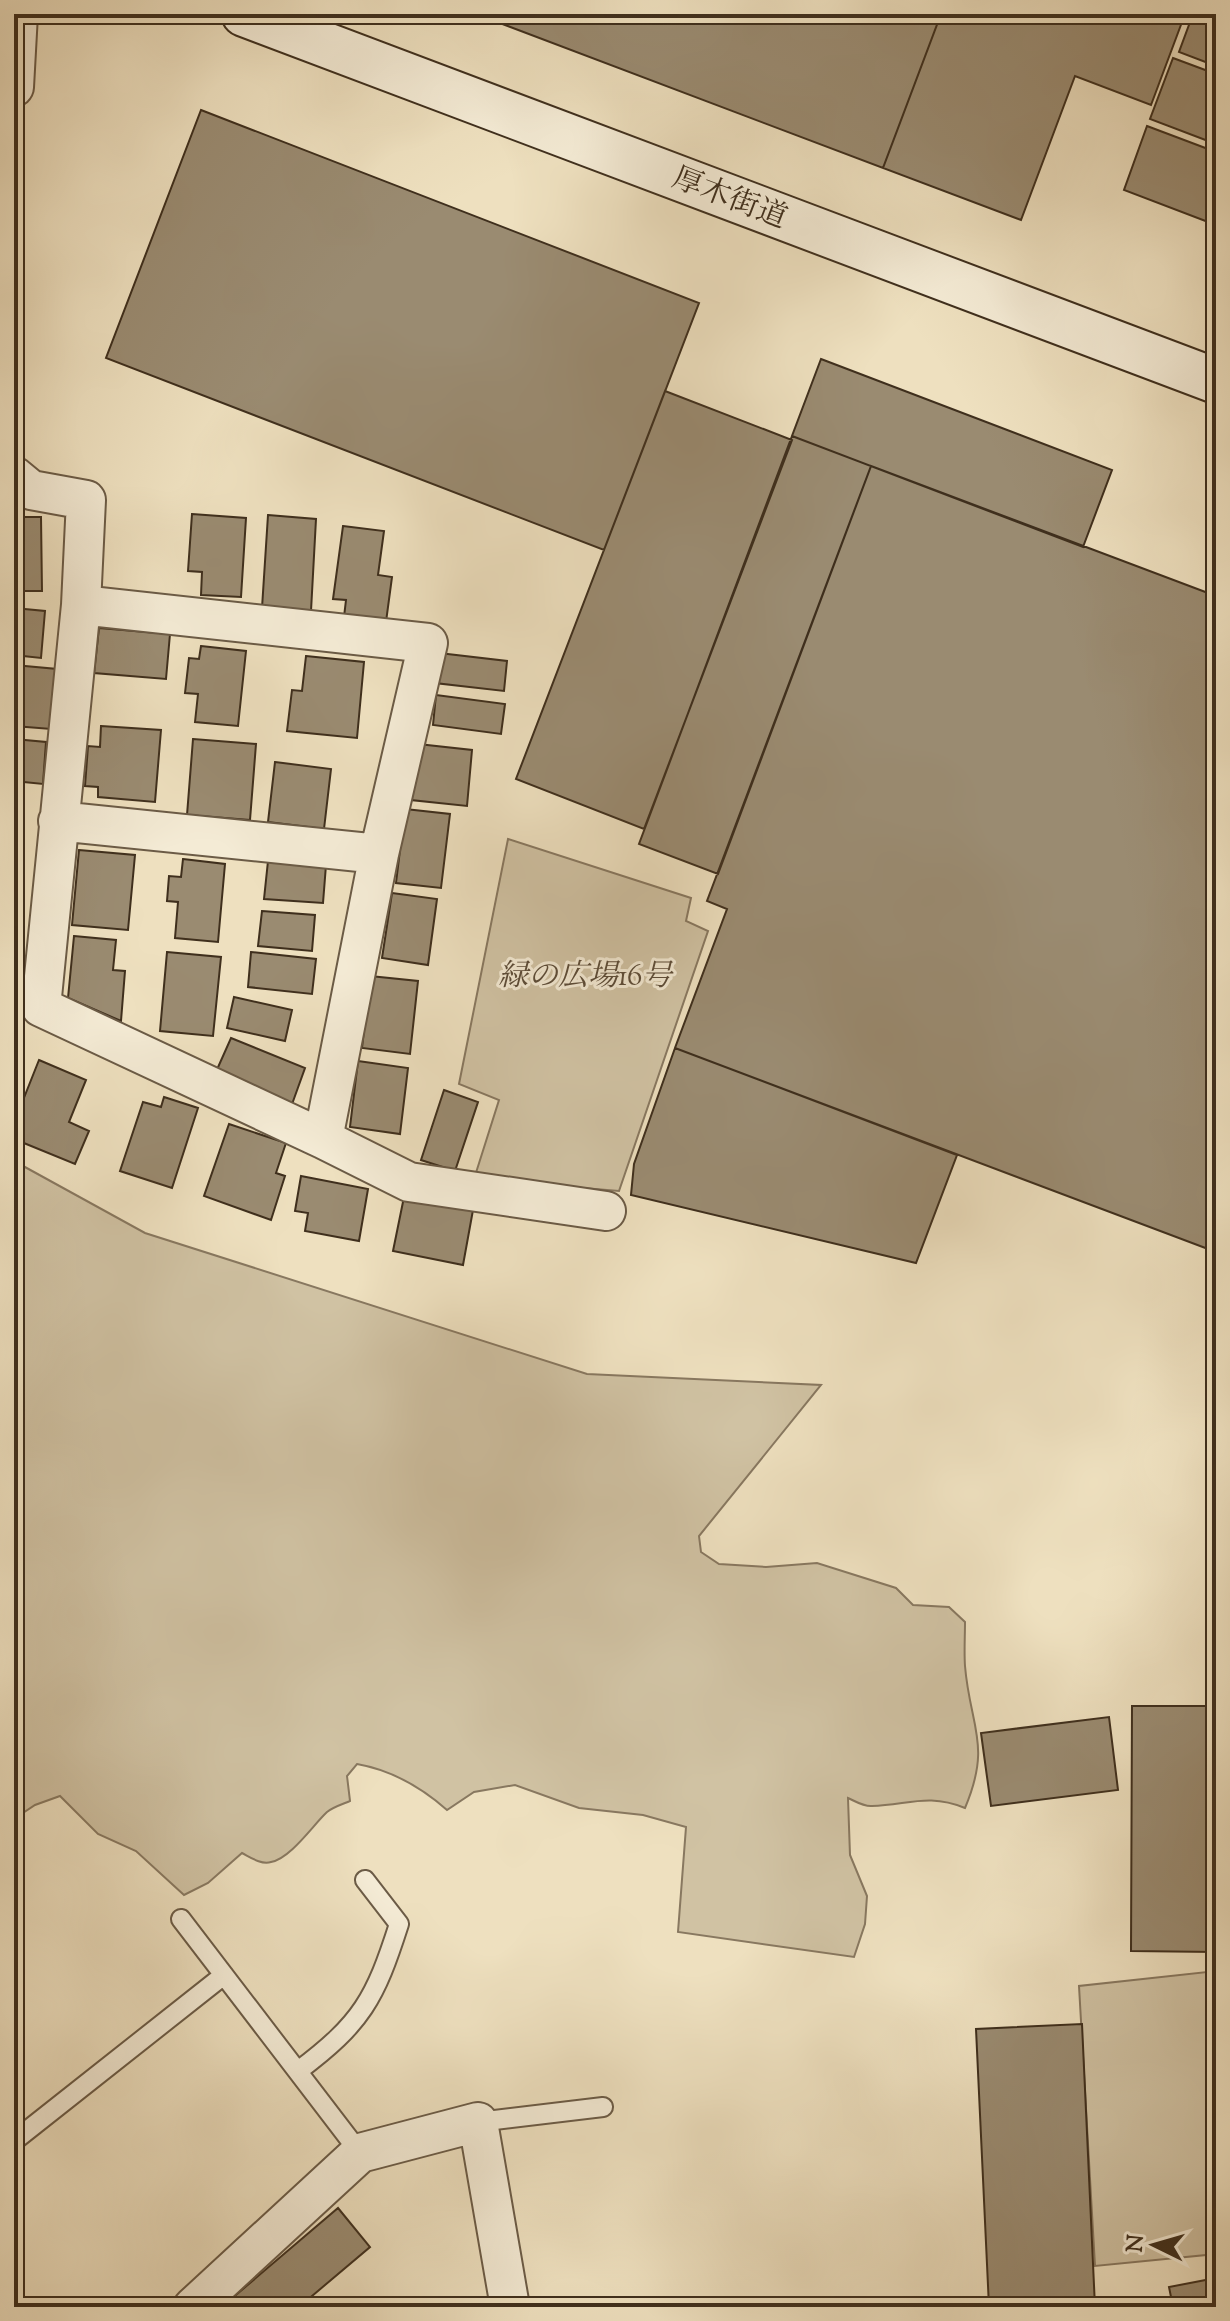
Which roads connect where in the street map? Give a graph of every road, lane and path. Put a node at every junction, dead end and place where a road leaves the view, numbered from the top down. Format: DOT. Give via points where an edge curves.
graph roads {
  1 [pos="18,14"];
  2 [pos="244,14"];
  3 [pos="14,87"];
  4 [pos="1214,373"];
  5 [pos="14,476"];
  6 [pos="81,605"];
  7 [pos="58,821"];
  8 [pos="379,854"];
  9 [pos="323,1139"];
  10 [pos="606,1211"];
  11 [pos="365,1880"];
  12 [pos="181,1919"];
  13 [pos="224,1975"];
  14 [pos="298,2071"];
  15 [pos="603,2107"];
  16 [pos="478,2122"];
  17 [pos="14,2141"];
  18 [pos="360,2153"];
  19 [pos="193,2307"];
  20 [pos="510,2307"];
  1 -- 3 [label="street"];
  2 -- 4 [label="street, 厚木街道"];
  5 -- 6 [label="street" via="31,490 86,500"];
  6 -- 7 [label="street"];
  6 -- 8 [label="street" via="428,643"];
  7 -- 8 [label="street"];
  7 -- 9 [label="street" via="41,1007"];
  8 -- 9 [label="street"];
  9 -- 10 [label="street" via="409,1182"];
  11 -- 14 [label="lane" via="399,1924 384,1973 362,2015"];
  12 -- 13 [label="lane"];
  13 -- 14 [label="lane"];
  13 -- 17 [label="lane"];
  14 -- 18 [label="lane"];
  15 -- 16 [label="lane"];
  16 -- 18 [label="street"];
  16 -- 20 [label="street"];
  18 -- 19 [label="street"];
}
